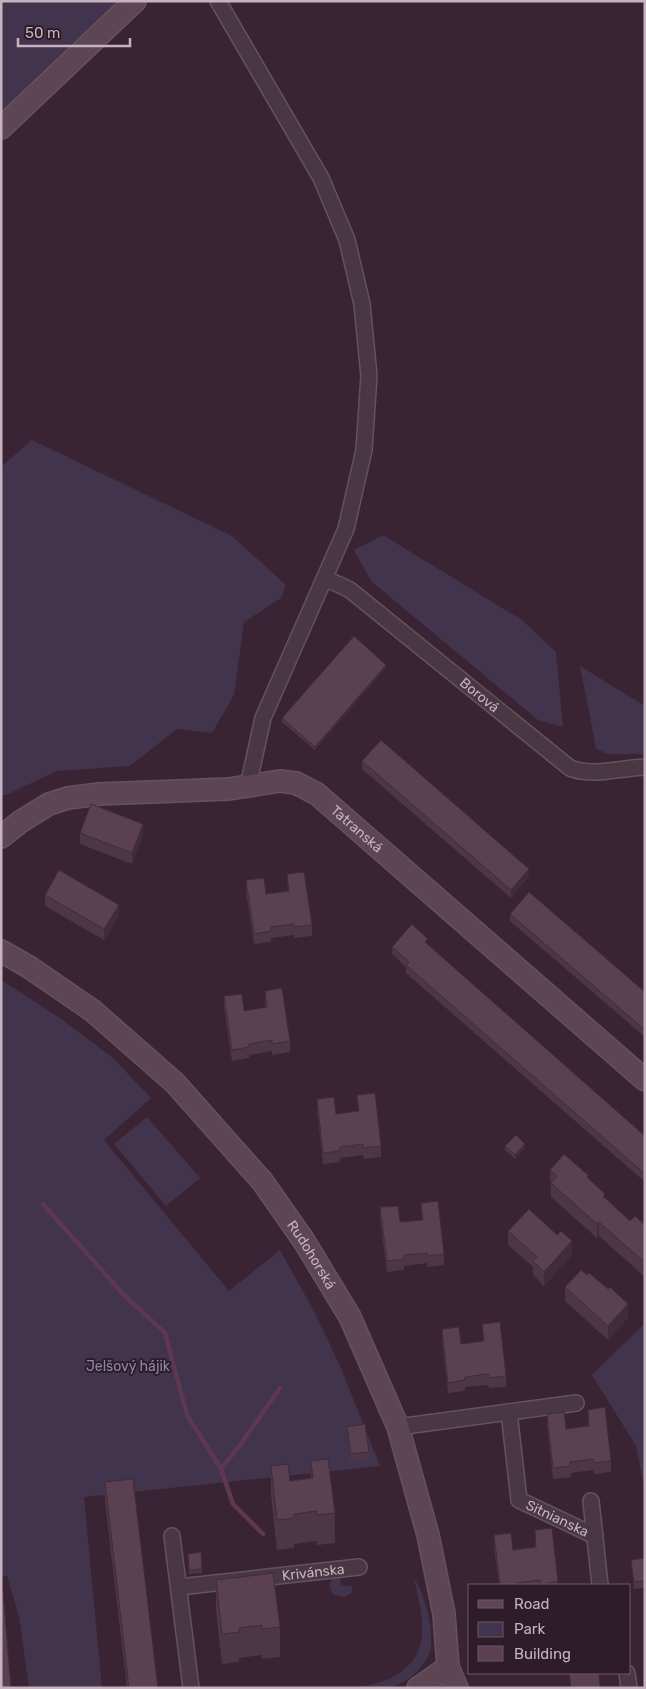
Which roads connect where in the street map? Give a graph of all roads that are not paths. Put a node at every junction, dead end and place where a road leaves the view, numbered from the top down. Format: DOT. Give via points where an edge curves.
graph roads {
  1 [pos="134,1"];
  2 [pos="218,1"];
  3 [pos="1,128"];
  4 [pos="325,579"];
  5 [pos="645,767"];
  6 [pos="248,786"];
  7 [pos="1,837"];
  8 [pos="1,951"];
  9 [pos="645,1080"];
  10 [pos="576,1403"];
  11 [pos="509,1412"];
  12 [pos="398,1427"];
  13 [pos="591,1500"];
  14 [pos="172,1536"];
  15 [pos="595,1536"];
  16 [pos="359,1567"];
  17 [pos="600,1584"];
  18 [pos="178,1587"];
  19 [pos="448,1667"];
  20 [pos="627,1674"];
  21 [pos="191,1688"];
  22 [pos="418,1688"];
  23 [pos="441,1688"];
  24 [pos="457,1688"];
  25 [pos="629,1688"];
  1 -- 3 [label="street"];
  2 -- 4 [label="street" via="321,178 347,240 362,304 369,376 364,450 346,529"];
  4 -- 5 [label="street, Borová" via="350,590 570,768 591,772"];
  4 -- 6 [label="street" via="263,718"];
  6 -- 7 [label="street, Tatranská" via="68,798 49,804"];
  6 -- 9 [label="street, Tatranská" via="280,781 296,783 317,794"];
  8 -- 12 [label="street, Rudohorská" via="93,1011 175,1083 262,1181 304,1241 350,1317"];
  10 -- 11 [label="street"];
  11 -- 12 [label="street"];
  11 -- 15 [label="street, Sitnianska" via="518,1500"];
  12 -- 19 [label="street, Rudohorská" via="428,1535 444,1614"];
  13 -- 15 [label="street, Sitnianska"];
  14 -- 18 [label="street"];
  15 -- 17 [label="street, Sitnianska"];
  16 -- 18 [label="street, Krivánska"];
  18 -- 21 [label="street"];
  19 -- 22 [label="street"];
  19 -- 23 [label="street, Rudohorská"];
  19 -- 24 [label="street, Rudohorská"];
  20 -- 25 [label="street"];
}
